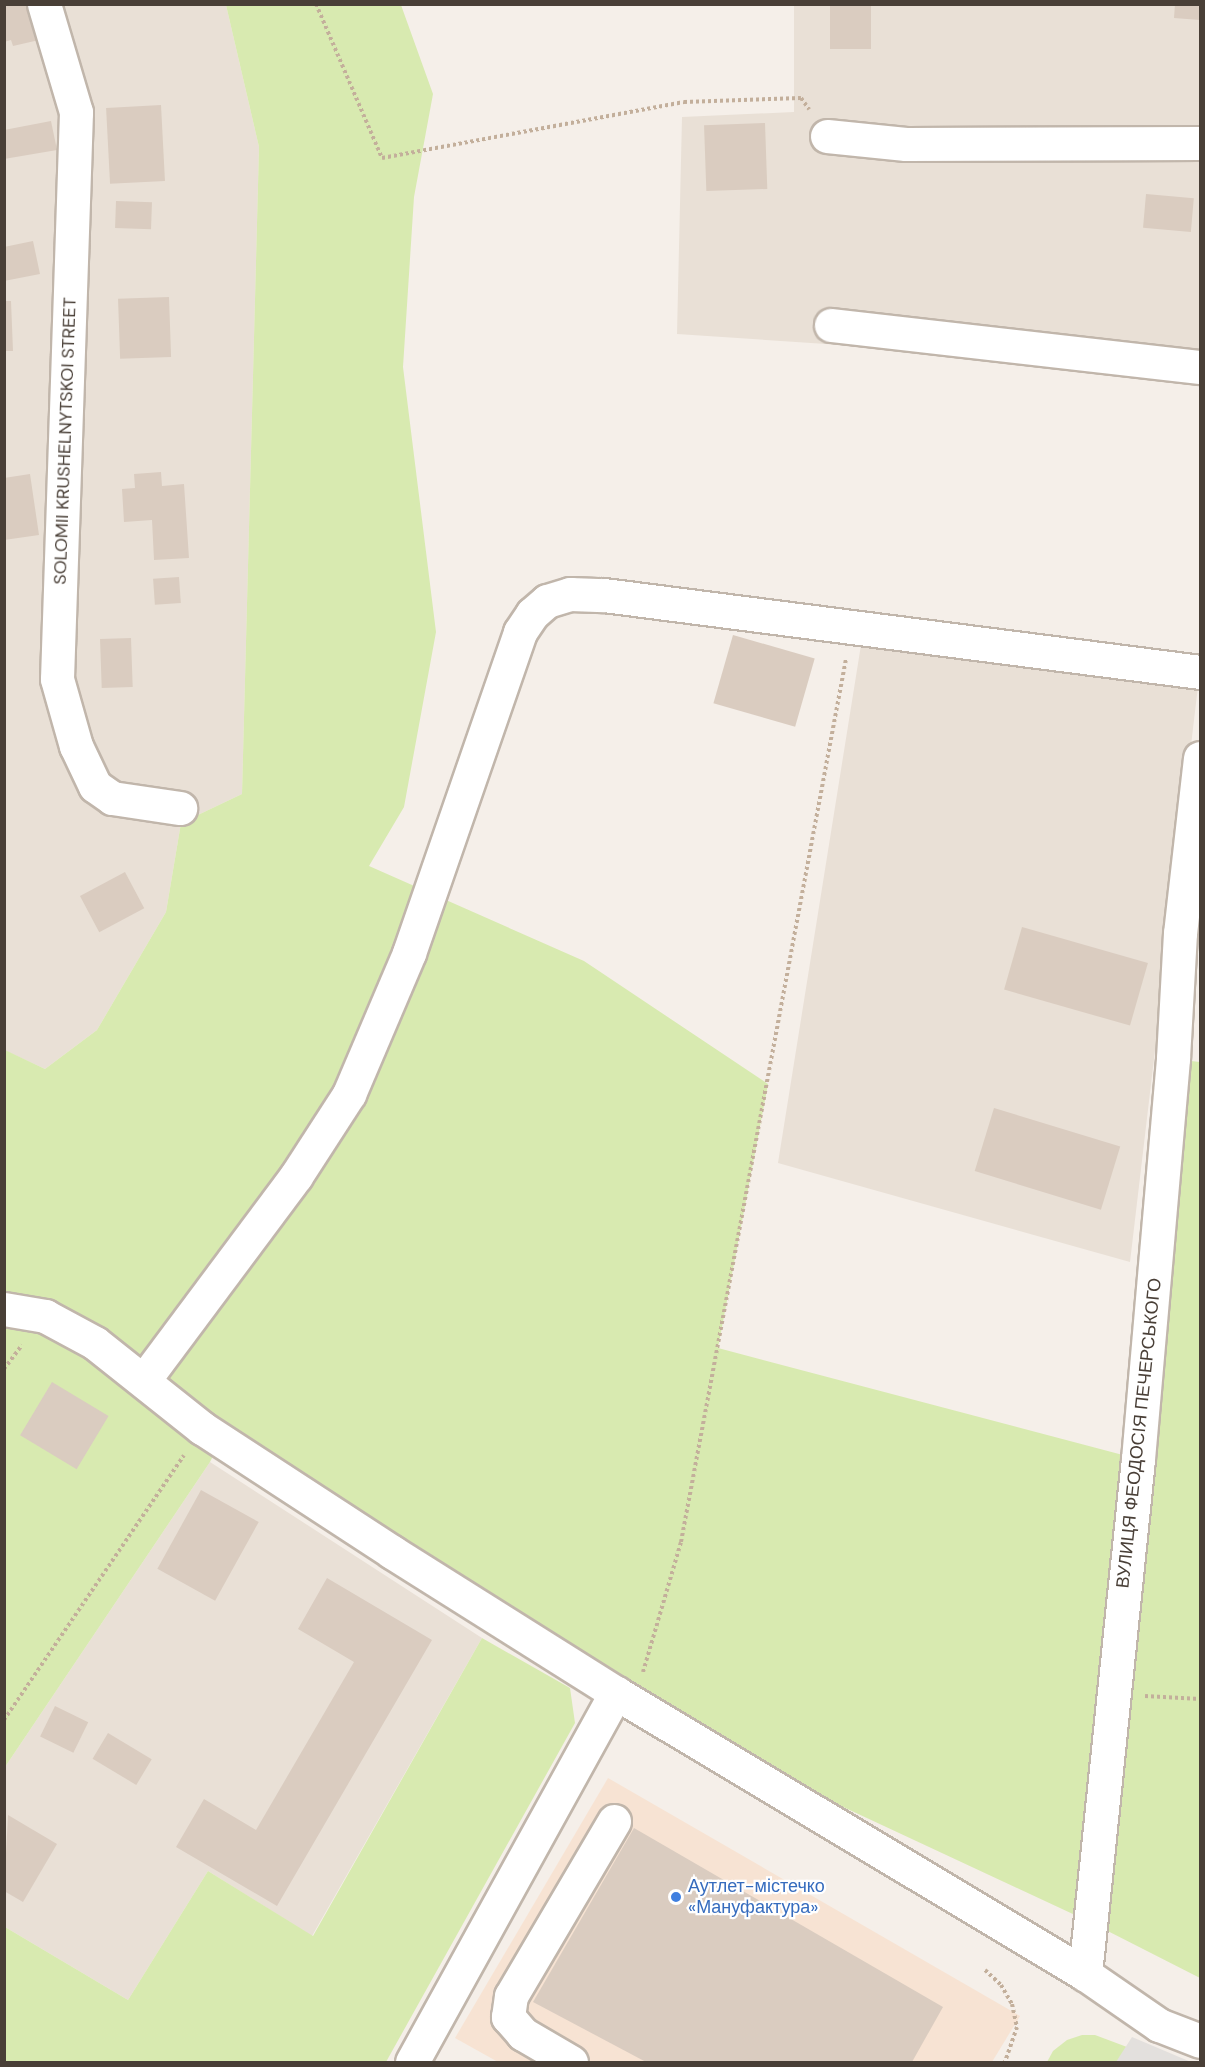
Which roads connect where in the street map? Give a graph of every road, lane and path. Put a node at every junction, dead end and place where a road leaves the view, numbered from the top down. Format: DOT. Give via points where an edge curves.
graph roads {
  1 [pos="44,4"];
  2 [pos="316,4"];
  3 [pos="827,135"];
  4 [pos="1200,143"];
  5 [pos="831,325"];
  6 [pos="1200,367"];
  7 [pos="853,626"];
  8 [pos="1200,672"];
  9 [pos="1200,758"];
  10 [pos="180,808"];
  11 [pos="4,1309"];
  12 [pos="144,1380"];
  13 [pos="202,1428"];
  14 [pos="1111,1692"];
  15 [pos="625,1698"];
  16 [pos="1200,1699"];
  17 [pos="4,1720"];
  18 [pos="614,1821"];
  19 [pos="985,1970"];
  20 [pos="1085,1974"];
  21 [pos="1200,2041"];
  22 [pos="412,2062"];
  23 [pos="571,2062"];
  24 [pos="1005,2062"];
  1 -- 10 [label="street, SOLOMII KRUSHELNYTSKOI STREET" via="76,112 57,679 76,746 95,786 112,798"];
  2 -- 3 [label="path" via="382,158 684,102 801,98"];
  3 -- 4 [label="street" via="906,144"];
  5 -- 6 [label="street"];
  7 -- 8 [label="street"];
  7 -- 12 [label="street" via="604,595 570,594 547,601 532,614 520,632 409,953 349,1094 296,1176"];
  7 -- 15 [label="path" via="681,1542"];
  9 -- 14 [label="street, ВУЛИЦЯ ФЕОДОСІЯ ПЕЧЕРСЬКОГО" via="1180,933 1138,1460"];
  11 -- 12 [label="street" via="45,1316 95,1343"];
  12 -- 13 [label="street"];
  13 -- 15 [label="street"];
  13 -- 17 [label="path"];
  14 -- 16 [label="path"];
  14 -- 20 [label="street, ВУЛИЦЯ ФЕОДОСІЯ ПЕЧЕРСЬКОГО"];
  15 -- 20 [label="street"];
  15 -- 22 [label="street"];
  18 -- 23 [label="street" via="511,1996 508,2017 523,2034"];
  19 -- 24 [label="path" via="1001,1984 1012,2004 1017,2027"];
  20 -- 21 [label="street" via="1159,2025"];
}
